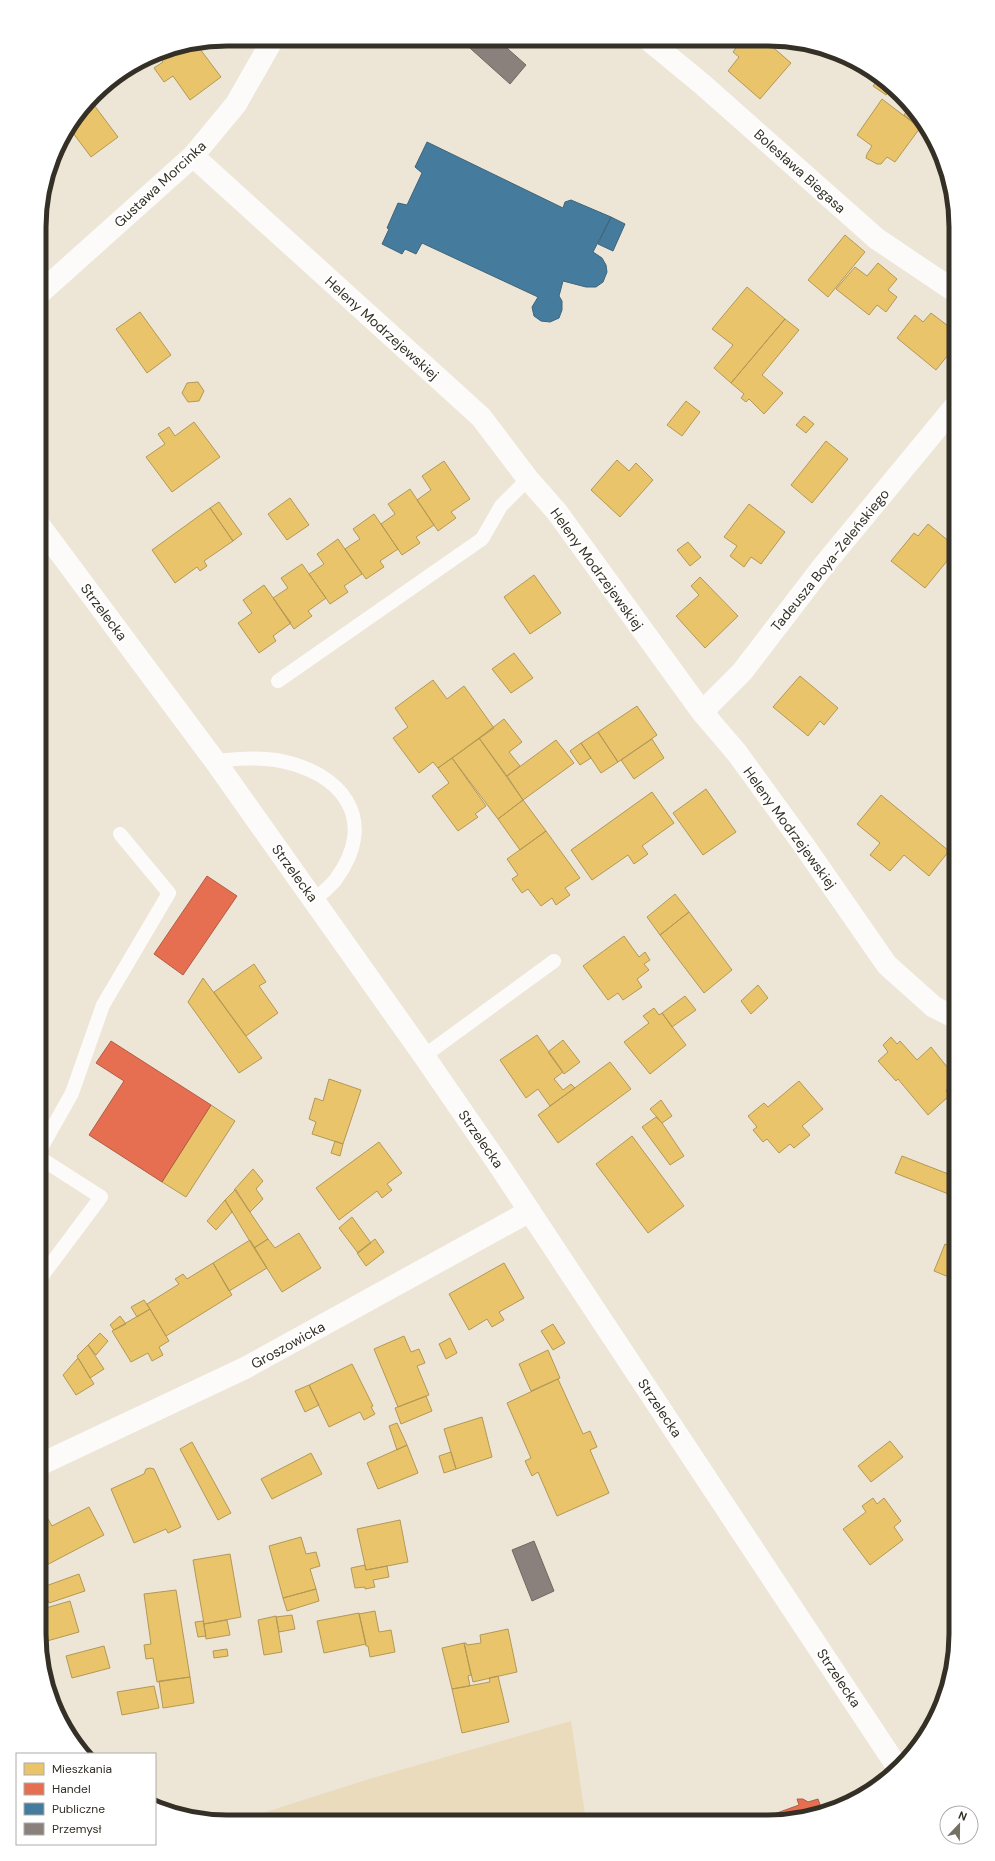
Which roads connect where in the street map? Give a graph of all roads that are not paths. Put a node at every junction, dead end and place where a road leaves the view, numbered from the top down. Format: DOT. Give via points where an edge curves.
graph roads {
  1 [pos="269,46"];
  2 [pos="656,46"];
  3 [pos="194,156"];
  4 [pos="949,287"];
  5 [pos="46,288"];
  6 [pos="949,413"];
  7 [pos="528,479"];
  8 [pos="46,534"];
  9 [pos="278,681"];
  10 [pos="702,712"];
  11 [pos="215,762"];
  12 [pos="120,834"];
  13 [pos="314,900"];
  14 [pos="554,961"];
  15 [pos="949,1014"];
  16 [pos="424,1056"];
  17 [pos="46,1140"];
  18 [pos="46,1162"];
  19 [pos="530,1211"];
  20 [pos="46,1271"];
  21 [pos="46,1463"];
  22 [pos="895,1763"];
  1 -- 3 [label="street, Gustawa Morcinka" via="236,104"];
  2 -- 4 [label="street, Bolesława Biegasa" via="877,239"];
  3 -- 5 [label="street, Gustawa Morcinka"];
  3 -- 7 [label="street, Heleny Modrzejewskiej" via="481,417"];
  6 -- 10 [label="street, Tadeusza Boya-Żeleńskiego" via="824,565 742,672"];
  7 -- 9 [label="lane" via="500,506 482,539"];
  7 -- 10 [label="street, Heleny Modrzejewskiej" via="557,512"];
  8 -- 11 [label="street, Strzelecka"];
  10 -- 15 [label="street, Heleny Modrzejewskiej" via="786,820 887,965 934,1007"];
  11 -- 13 [label="street, Strzelecka"];
  11 -- 13 [label="lane" via="243,759 277,760 320,776 343,794 354,821 352,845 336,879"];
  12 -- 17 [label="lane" via="169,893 103,1005 72,1094"];
  13 -- 16 [label="street, Strzelecka"];
  14 -- 16 [label="lane"];
  16 -- 19 [label="street, Strzelecka"];
  18 -- 20 [label="lane" via="101,1197"];
  19 -- 21 [label="street, Groszowicka" via="245,1368"];
  19 -- 22 [label="street, Strzelecka"];
}
